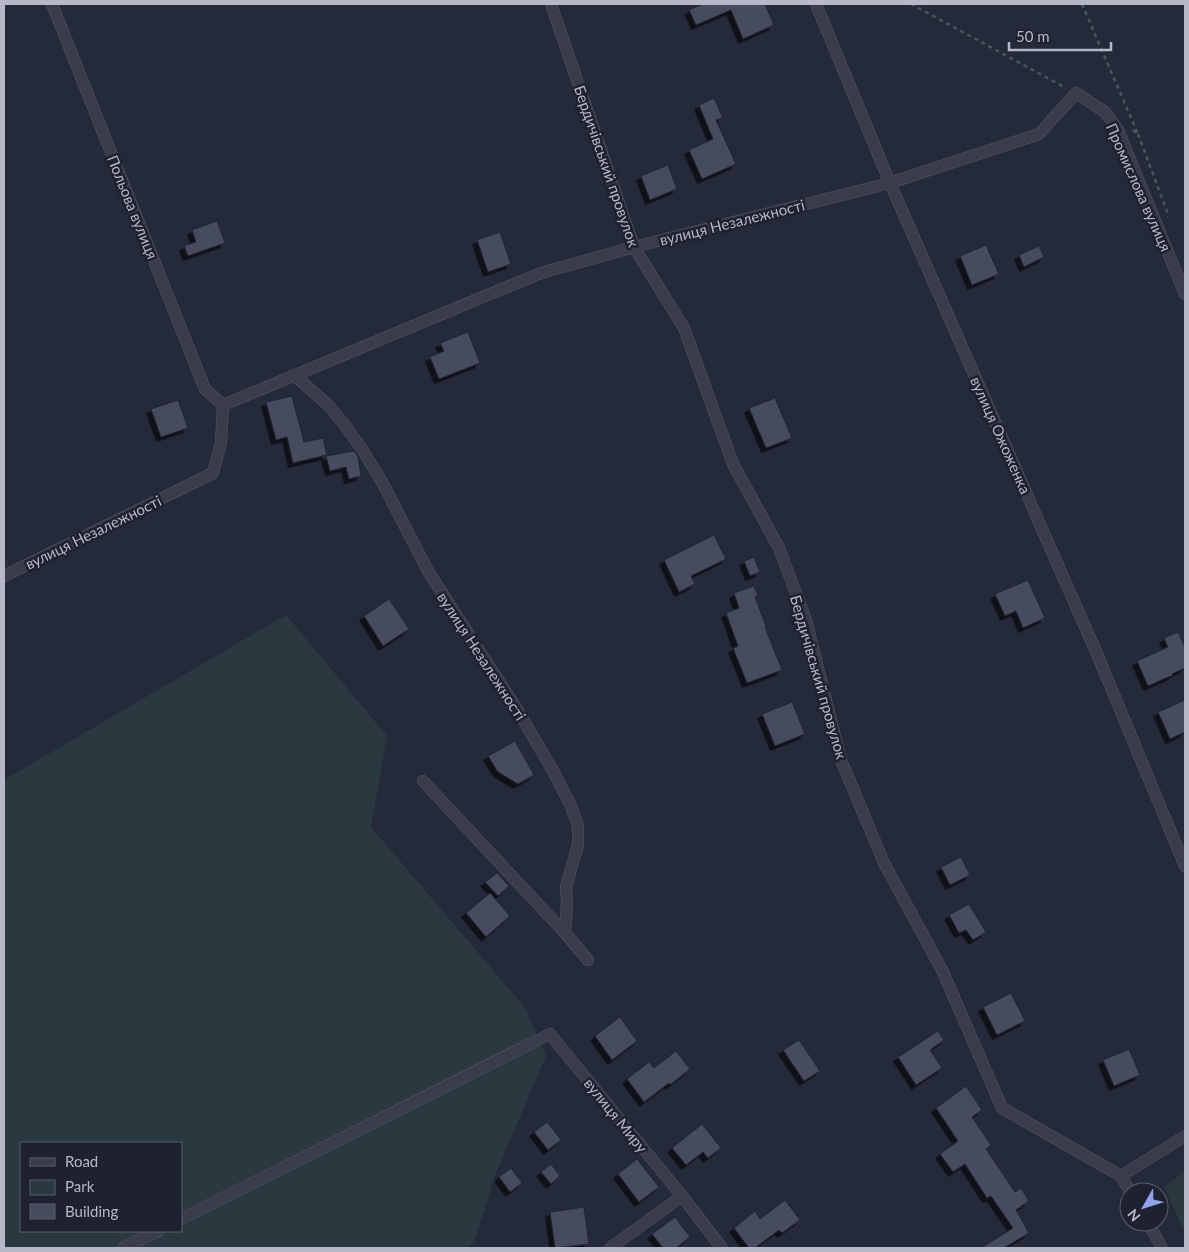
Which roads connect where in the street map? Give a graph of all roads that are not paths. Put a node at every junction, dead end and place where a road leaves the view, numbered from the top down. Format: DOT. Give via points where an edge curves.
graph roads {
  1 [pos="52,4"];
  2 [pos="551,4"];
  3 [pos="816,4"];
  4 [pos="1076,93"];
  5 [pos="890,183"];
  6 [pos="634,246"];
  7 [pos="1185,294"];
  8 [pos="294,375"];
  9 [pos="223,405"];
  10 [pos="4,576"];
  11 [pos="423,781"];
  12 [pos="1185,866"];
  13 [pos="565,934"];
  14 [pos="588,960"];
  15 [pos="1185,1136"];
  16 [pos="1121,1176"];
  17 [pos="1124,1182"];
  18 [pos="682,1196"];
  19 [pos="182,1218"];
  20 [pos="156,1232"];
  21 [pos="1153,1232"];
  22 [pos="123,1248"];
  23 [pos="610,1248"];
  24 [pos="722,1248"];
  25 [pos="1162,1248"];
  1 -- 9 [label="street, Польова вулиця" via="205,389"];
  2 -- 6 [label="street, Бердичівський провулок"];
  3 -- 5 [label="street, вулиця Ожоженка"];
  4 -- 5 [label="street, вулиця Незалежності" via="1039,134"];
  4 -- 7 [label="street, Промислова вулиця" via="1105,112 1118,130"];
  5 -- 6 [label="street, вулиця Незалежності"];
  5 -- 12 [label="street, вулиця Ожоженка" via="1093,645"];
  6 -- 8 [label="street, вулиця Незалежності" via="541,273"];
  6 -- 16 [label="street, Бердичівський провулок" via="684,328 734,464 779,548 806,620 841,760 884,863 943,972 1002,1108"];
  8 -- 9 [label="street, вулиця Незалежності"];
  8 -- 13 [label="street, вулиця Незалежності" via="328,405 362,449 428,571 518,710 571,806 578,826 578,845 566,887"];
  9 -- 10 [label="street, вулиця Незалежності" via="221,443 213,473"];
  11 -- 13 [label="street"];
  13 -- 14 [label="street"];
  15 -- 16 [label="street"];
  16 -- 17 [label="street"];
  18 -- 19 [label="street, вулиця Миру" via="550,1034"];
  18 -- 23 [label="street"];
  18 -- 24 [label="street, вулиця Миру"];
  20 -- 22 [label="street"];
  21 -- 25 [label="street"];
}
